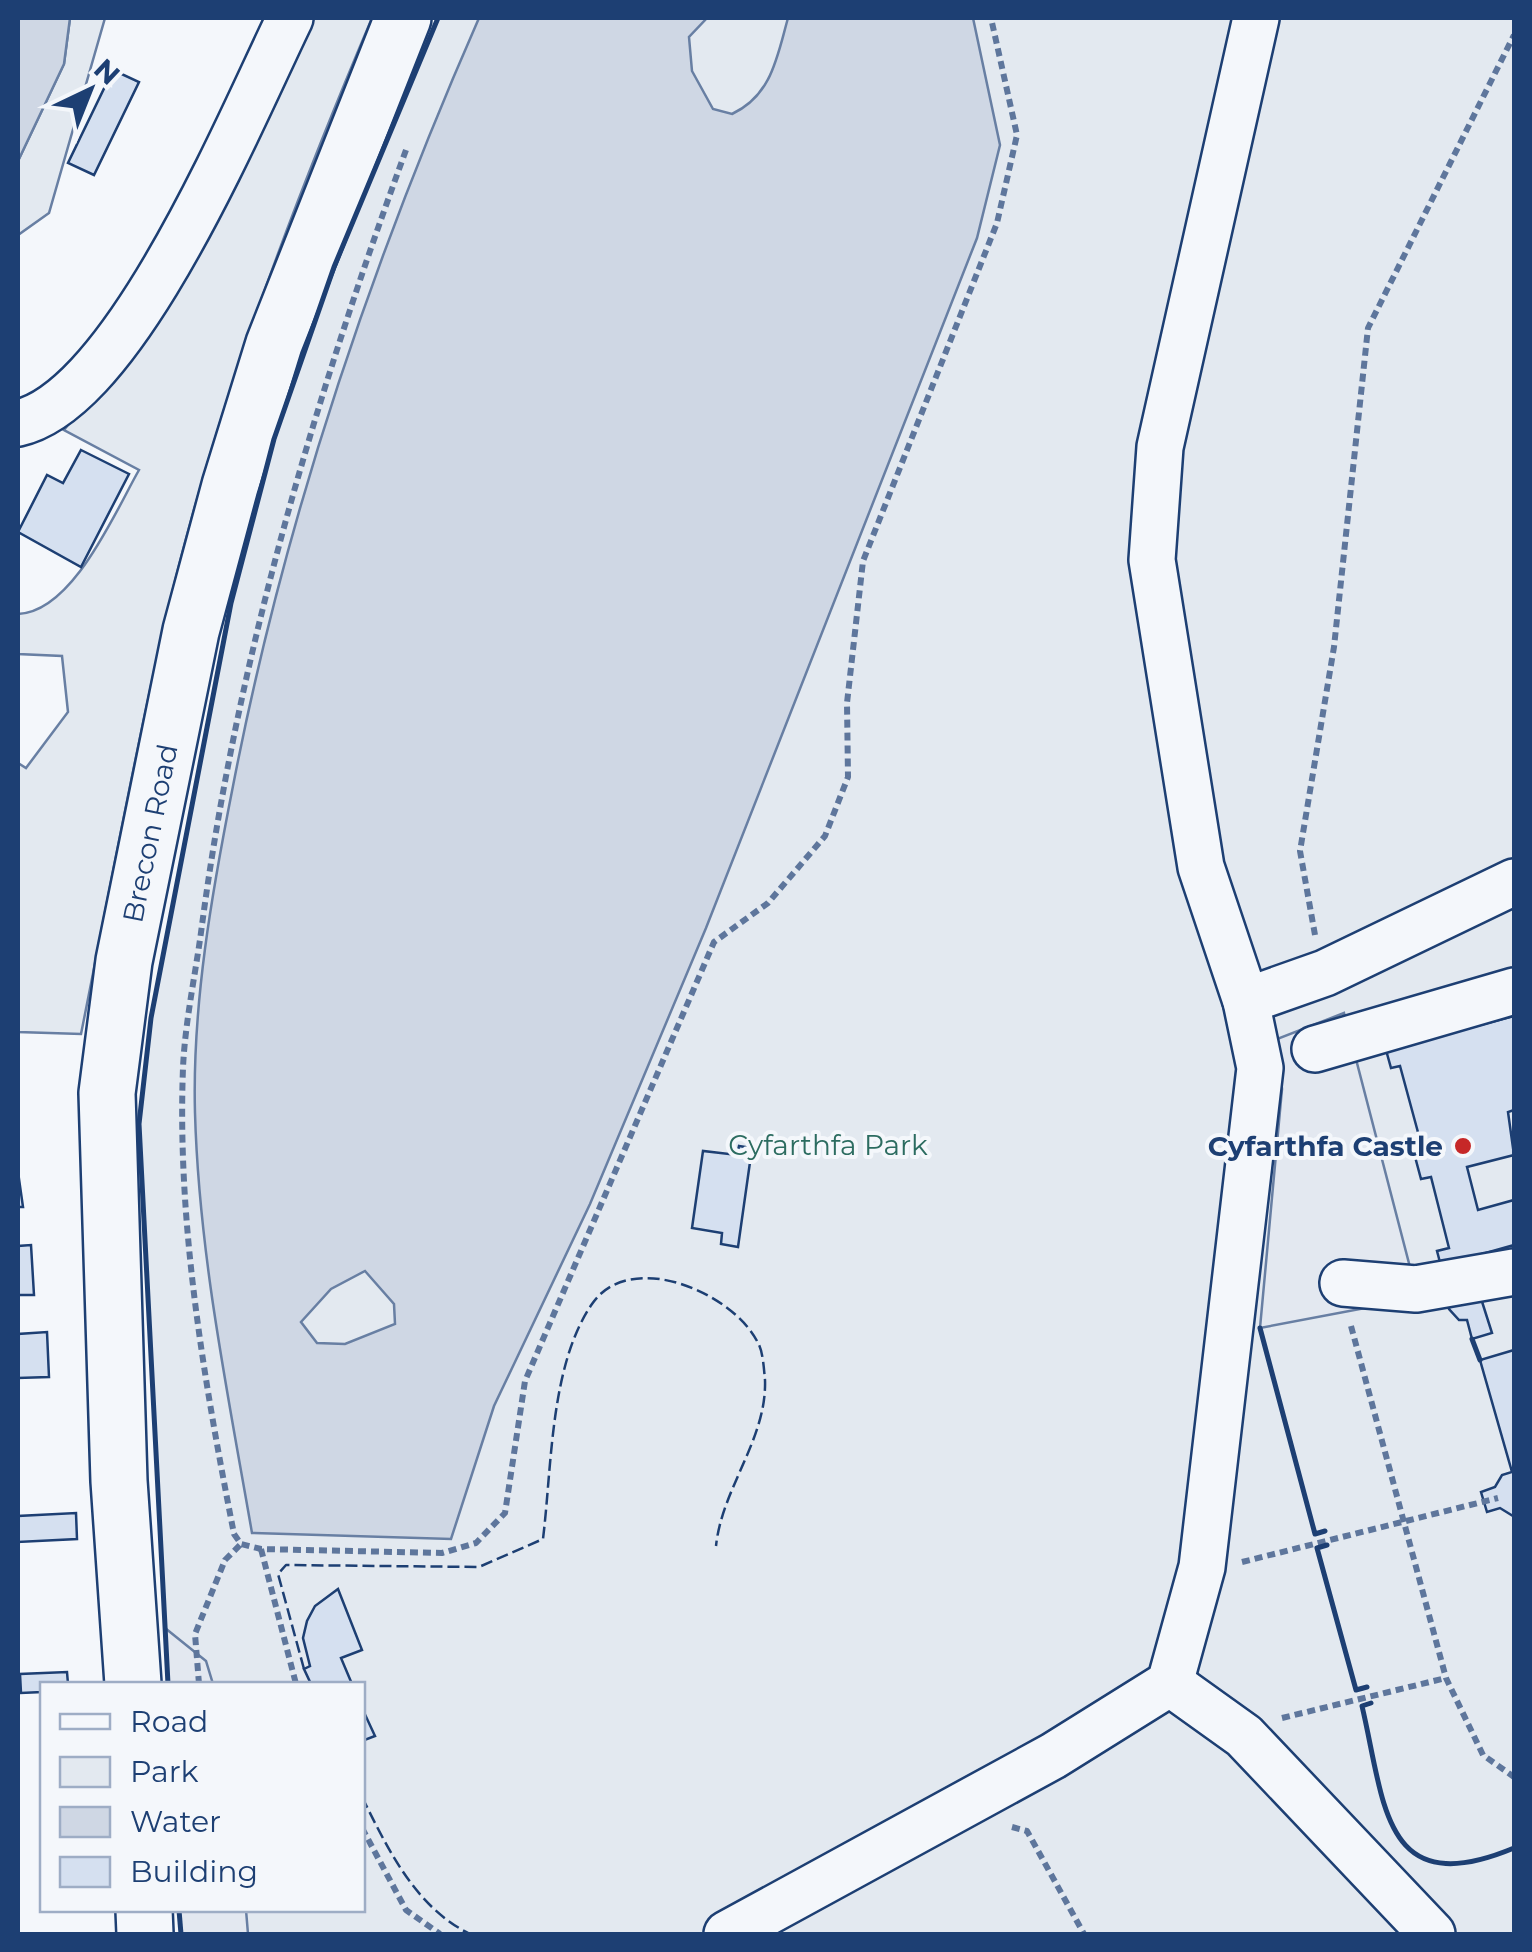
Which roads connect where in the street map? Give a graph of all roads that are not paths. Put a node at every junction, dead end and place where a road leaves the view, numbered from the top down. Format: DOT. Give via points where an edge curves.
graph roads {
  1 [pos="290,18"];
  2 [pos="402,18"];
  3 [pos="1256,18"];
  4 [pos="18,423"];
  5 [pos="1514,882"];
  6 [pos="1514,990"];
  7 [pos="1246,1001"];
  8 [pos="1314,1050"];
  9 [pos="1514,1272"];
  10 [pos="1342,1283"];
  11 [pos="133,1682"];
  12 [pos="1170,1683"];
  13 [pos="728,1934"];
  14 [pos="1432,1934"];
  1 -- 4 [label="lane" via="138,312 82,382 36,419"];
  2 -- 11 [label="main road, Brecon Road" via="274,344 230,486 191,631 124,962 107,1093"];
  3 -- 7 [label="lane" via="1160,447 1152,560 1202,867"];
  5 -- 7 [label="lane" via="1342,965"];
  6 -- 8 [label="lane"];
  7 -- 12 [label="lane" via="1260,1068 1202,1566"];
  9 -- 10 [label="lane" via="1416,1289"];
  12 -- 13 [label="lane" via="1053,1756"];
  12 -- 14 [label="lane" via="1244,1736"];
}
